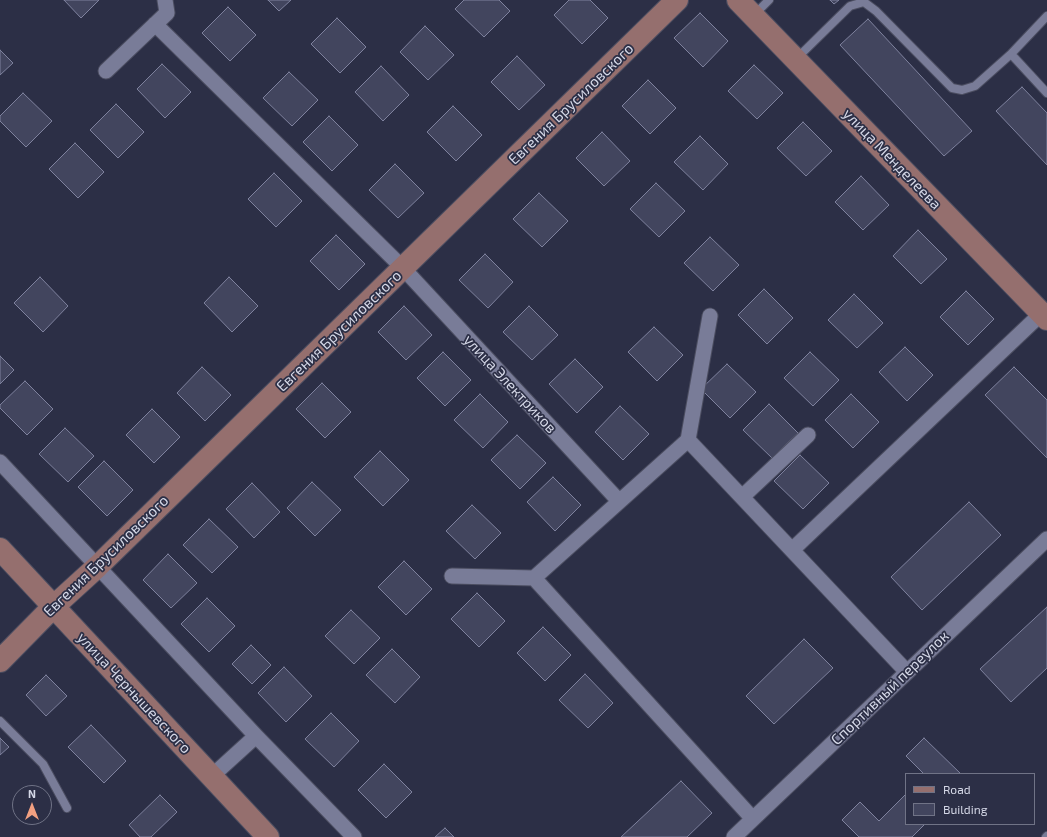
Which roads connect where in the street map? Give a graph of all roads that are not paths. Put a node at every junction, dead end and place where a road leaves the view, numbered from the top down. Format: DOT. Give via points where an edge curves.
graph roads {
  1 [pos="165,0"];
  2 [pos="678,0"];
  3 [pos="738,0"];
  4 [pos="769,0"];
  5 [pos="754,16"];
  6 [pos="1047,16"];
  7 [pos="155,24"];
  8 [pos="1011,54"];
  9 [pos="796,60"];
  10 [pos="106,71"];
  11 [pos="1047,93"];
  12 [pos="403,268"];
  13 [pos="710,316"];
  14 [pos="1044,316"];
  15 [pos="808,434"];
  16 [pos="688,440"];
  17 [pos="0,462"];
  18 [pos="742,497"];
  19 [pos="618,500"];
  20 [pos="1047,539"];
  21 [pos="0,549"];
  22 [pos="792,550"];
  23 [pos="98,566"];
  24 [pos="452,576"];
  25 [pos="534,578"];
  26 [pos="53,607"];
  27 [pos="0,661"];
  28 [pos="907,672"];
  29 [pos="0,721"];
  30 [pos="256,736"];
  31 [pos="212,776"];
  32 [pos="67,808"];
  33 [pos="753,819"];
  34 [pos="268,837"];
  35 [pos="354,837"];
  36 [pos="734,837"];
  1 -- 7 [label="street" via="167,12"];
  2 -- 12 [label="street, Евгения Брусиловского"];
  3 -- 5 [label="street, улица Менделеева"];
  4 -- 5 [label="lane"];
  5 -- 9 [label="street, улица Менделеева"];
  6 -- 8 [label="lane"];
  7 -- 10 [label="street"];
  7 -- 12 [label="street, улица Электриков"];
  8 -- 9 [label="lane" via="975,86 962,90 952,88 864,2 850,6"];
  8 -- 11 [label="lane"];
  9 -- 14 [label="street, улица Менделеева"];
  12 -- 19 [label="street, улица Электриков"];
  12 -- 23 [label="street, Евгения Брусиловского"];
  13 -- 16 [label="street"];
  14 -- 22 [label="street"];
  15 -- 18 [label="street"];
  16 -- 18 [label="street"];
  16 -- 19 [label="street"];
  17 -- 23 [label="street"];
  18 -- 22 [label="street"];
  19 -- 25 [label="street"];
  20 -- 28 [label="street, Спортивный переулок"];
  21 -- 26 [label="street, улица Чернышевского"];
  22 -- 28 [label="street"];
  23 -- 26 [label="street, Евгения Брусиловского"];
  23 -- 30 [label="street"];
  24 -- 25 [label="street"];
  25 -- 33 [label="street"];
  26 -- 27 [label="street, Евгения Брусиловского"];
  26 -- 31 [label="street, улица Чернышевского"];
  28 -- 33 [label="street, Спортивный переулок"];
  29 -- 32 [label="lane" via="42,764"];
  30 -- 31 [label="street"];
  30 -- 35 [label="street"];
  31 -- 34 [label="street, улица Чернышевского"];
  33 -- 36 [label="street, Спортивный переулок"];
}
